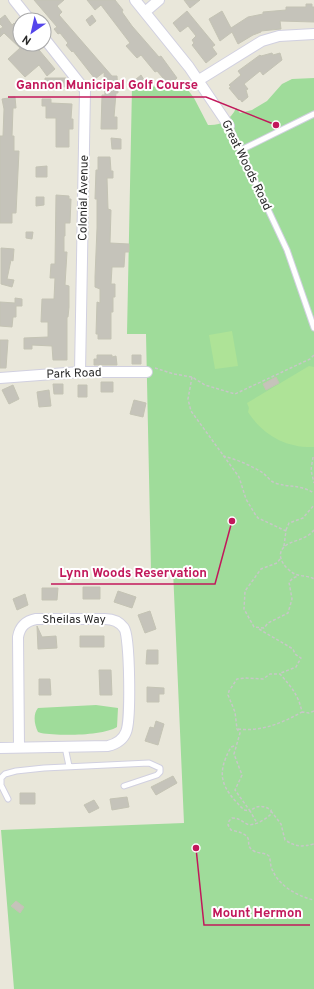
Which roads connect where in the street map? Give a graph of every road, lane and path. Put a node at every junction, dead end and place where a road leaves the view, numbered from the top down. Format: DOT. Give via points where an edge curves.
graph roads {
  1 [pos="14,0"];
  2 [pos="135,0"];
  3 [pos="159,0"];
  4 [pos="24,12"];
  5 [pos="145,12"];
  6 [pos="314,34"];
  7 [pos="52,48"];
  8 [pos="199,80"];
  9 [pos="314,114"];
  10 [pos="229,126"];
  11 [pos="241,150"];
  12 [pos="314,328"];
  13 [pos="314,355"];
  14 [pos="80,372"];
  15 [pos="147,372"];
  16 [pos="192,377"];
  17 [pos="0,378"];
  18 [pos="223,456"];
  19 [pos="313,457"];
  20 [pos="314,483"];
  21 [pos="314,493"];
  22 [pos="314,505"];
  23 [pos="314,530"];
  24 [pos="286,531"];
  25 [pos="284,546"];
  26 [pos="280,559"];
  27 [pos="298,576"];
  28 [pos="314,579"];
  29 [pos="259,629"];
  30 [pos="280,674"];
  31 [pos="314,711"];
  32 [pos="302,712"];
  33 [pos="236,729"];
  34 [pos="235,746"];
  35 [pos="65,747"];
  36 [pos="0,748"];
  37 [pos="19,748"];
  38 [pos="69,766"];
  39 [pos="124,786"];
  40 [pos="8,799"];
  41 [pos="271,810"];
  42 [pos="250,811"];
  43 [pos="257,823"];
  44 [pos="314,844"];
  45 [pos="314,900"];
  1 -- 4 [label="street"];
  2 -- 5 [label="street, Great Woods Road"];
  3 -- 5 [label="street"];
  5 -- 8 [label="street, Great Woods Road"];
  6 -- 8 [label="street" via="279,36 262,41"];
  7 -- 14 [label="street, Colonial Avenue" via="85,90"];
  8 -- 10 [label="street, Great Woods Road"];
  9 -- 11 [label="lane"];
  10 -- 11 [label="lane, Great Woods Road"];
  11 -- 12 [label="lane, Great Woods Road" via="287,250"];
  13 -- 16 [label="path" via="235,394 205,385"];
  14 -- 15 [label="street, Park Road"];
  14 -- 17 [label="street, Park Road"];
  15 -- 16 [label="path" via="147,369 155,368"];
  16 -- 18 [label="path" via="188,399 191,411"];
  18 -- 21 [label="path" via="235,459 264,474 274,483 297,485"];
  18 -- 24 [label="path" via="239,477 246,499 258,518"];
  19 -- 20 [label="path" via="311,470"];
  22 -- 24 [label="path" via="303,518 289,523"];
  23 -- 25 [label="path" via="310,535"];
  24 -- 25 [label="path"];
  25 -- 26 [label="path"];
  26 -- 27 [label="path"];
  26 -- 29 [label="path" via="277,563 261,569 245,591 244,609 251,624"];
  27 -- 28 [label="path"];
  27 -- 29 [label="path" via="289,582 292,599 288,613"];
  29 -- 30 [label="path" via="293,649 301,658 296,667"];
  30 -- 32 [label="path" via="298,695"];
  30 -- 33 [label="path" via="270,674 263,679 245,678 234,682 228,695 235,712"];
  31 -- 32 [label="path"];
  32 -- 33 [label="path" via="286,721 259,729"];
  33 -- 34 [label="path" via="240,733"];
  34 -- 42 [label="path" via="234,754 242,775 235,790"];
  34 -- 42 [label="path" via="231,747 228,753 222,779 230,796 244,810"];
  35 -- 37 [label="street, Sheilas Way"];
  35 -- 37 [label="street, Sheilas Way" via="112,745 120,741 127,729 127,636 124,627 114,620 36,619 21,627 18,637"];
  35 -- 38 [label="lane"];
  36 -- 37 [label="street, Sheilas Way"];
  38 -- 39 [label="lane" via="149,763 160,768 157,775"];
  38 -- 40 [label="lane" via="5,774 1,778 1,785"];
  41 -- 42 [label="path" via="256,806"];
  41 -- 43 [label="path" via="271,814"];
  41 -- 44 [label="path" via="281,824 285,840 294,846"];
  42 -- 43 [label="path"];
  43 -- 45 [label="path" via="248,824 240,818 232,818 228,824 231,830 247,835 250,848 255,852 269,856 272,871 286,887 301,897"];
}
